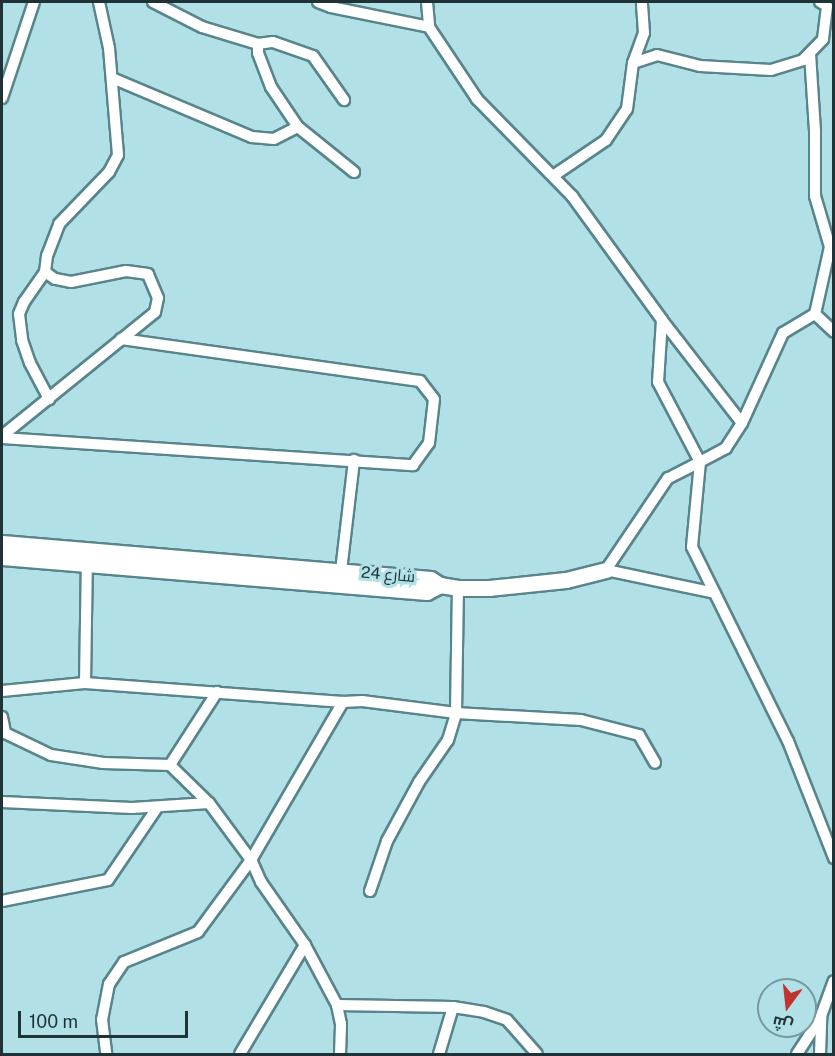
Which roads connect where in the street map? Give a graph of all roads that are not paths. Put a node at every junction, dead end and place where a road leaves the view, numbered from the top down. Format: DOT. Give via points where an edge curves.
graph roads {
  1 [pos="34,2"];
  2 [pos="99,2"];
  3 [pos="153,2"];
  4 [pos="318,2"];
  5 [pos="427,2"];
  6 [pos="642,2"];
  7 [pos="827,4"];
  8 [pos="429,27"];
  9 [pos="258,44"];
  10 [pos="810,54"];
  11 [pos="633,63"];
  12 [pos="7,65"];
  13 [pos="112,78"];
  14 [pos="2,98"];
  15 [pos="344,100"];
  16 [pos="298,127"];
  17 [pos="354,172"];
  18 [pos="553,176"];
  19 [pos="45,272"];
  20 [pos="815,314"];
  21 [pos="662,320"];
  22 [pos="834,332"];
  23 [pos="121,339"];
  24 [pos="49,399"];
  25 [pos="742,423"];
  26 [pos="2,437"];
  27 [pos="354,460"];
  28 [pos="700,462"];
  29 [pos="2,543"];
  30 [pos="87,556"];
  31 [pos="2,557"];
  32 [pos="606,570"];
  33 [pos="341,572"];
  34 [pos="440,585"];
  35 [pos="458,588"];
  36 [pos="715,593"];
  37 [pos="86,683"];
  38 [pos="2,691"];
  39 [pos="217,692"];
  40 [pos="343,702"];
  41 [pos="456,712"];
  42 [pos="2,717"];
  43 [pos="655,763"];
  44 [pos="170,765"];
  45 [pos="2,802"];
  46 [pos="209,803"];
  47 [pos="157,808"];
  48 [pos="834,858"];
  49 [pos="250,860"];
  50 [pos="370,891"];
  51 [pos="2,901"];
  52 [pos="305,945"];
  53 [pos="834,981"];
  54 [pos="337,1005"];
  55 [pos="453,1007"];
  56 [pos="821,1016"];
  57 [pos="106,1054"];
  58 [pos="240,1054"];
  59 [pos="340,1054"];
  60 [pos="439,1054"];
  61 [pos="537,1054"];
  62 [pos="796,1054"];
  63 [pos="819,1054"];
  1 -- 12 [label="street"];
  2 -- 13 [label="street"];
  3 -- 9 [label="street" via="202,27"];
  4 -- 8 [label="street"];
  5 -- 8 [label="street"];
  6 -- 11 [label="street" via="644,33"];
  7 -- 10 [label="street" via="823,39"];
  8 -- 18 [label="street" via="477,99"];
  9 -- 15 [label="street" via="273,42 312,56"];
  9 -- 16 [label="street" via="271,87"];
  10 -- 11 [label="street" via="771,70 700,66 657,55"];
  10 -- 20 [label="street" via="815,196 830,247"];
  11 -- 18 [label="street" via="627,109 606,140"];
  12 -- 14 [label="street"];
  13 -- 16 [label="street" via="252,137 274,139"];
  13 -- 19 [label="street" via="118,155 109,172 59,224"];
  16 -- 17 [label="street"];
  18 -- 21 [label="street" via="572,196"];
  19 -- 23 [label="street" via="70,282 126,271 148,274 158,298 155,312"];
  19 -- 24 [label="street" via="19,314 30,363"];
  20 -- 22 [label="street"];
  20 -- 25 [label="street" via="783,333"];
  21 -- 25 [label="street"];
  21 -- 28 [label="street" via="658,382"];
  23 -- 24 [label="street"];
  23 -- 27 [label="street" via="420,381 434,399 429,443 413,465"];
  24 -- 26 [label="street"];
  25 -- 28 [label="street" via="726,448"];
  26 -- 27 [label="street"];
  27 -- 33 [label="street"];
  28 -- 32 [label="street" via="668,478"];
  28 -- 36 [label="street" via="692,547"];
  29 -- 30 [label="street, شارع 24"];
  30 -- 31 [label="street, شارع 24"];
  30 -- 33 [label="street, شارع 24"];
  30 -- 34 [label="street, شارع 24" via="427,592"];
  30 -- 37 [label="street"];
  32 -- 35 [label="street" via="566,580"];
  32 -- 36 [label="street"];
  33 -- 34 [label="street, شارع 24" via="430,579"];
  34 -- 35 [label="street"];
  35 -- 41 [label="street"];
  36 -- 48 [label="street" via="788,741"];
  37 -- 38 [label="street"];
  37 -- 39 [label="street"];
  39 -- 40 [label="street"];
  39 -- 44 [label="street"];
  40 -- 41 [label="street"];
  40 -- 49 [label="street"];
  41 -- 43 [label="street" via="609,725 639,735"];
  41 -- 50 [label="street" via="448,740 418,782 387,841"];
  42 -- 44 [label="street" via="5,733 51,755 103,763"];
  44 -- 46 [label="street"];
  45 -- 47 [label="street"];
  46 -- 47 [label="street"];
  46 -- 49 [label="street"];
  47 -- 51 [label="street" via="108,880"];
  49 -- 52 [label="street"];
  49 -- 57 [label="street" via="198,932 124,962 109,984 102,1019"];
  52 -- 54 [label="street"];
  52 -- 58 [label="street"];
  53 -- 56 [label="street"];
  54 -- 55 [label="street"];
  54 -- 59 [label="street"];
  55 -- 60 [label="street"];
  55 -- 61 [label="street" via="507,1020"];
  56 -- 62 [label="street"];
  56 -- 63 [label="street"];
}
